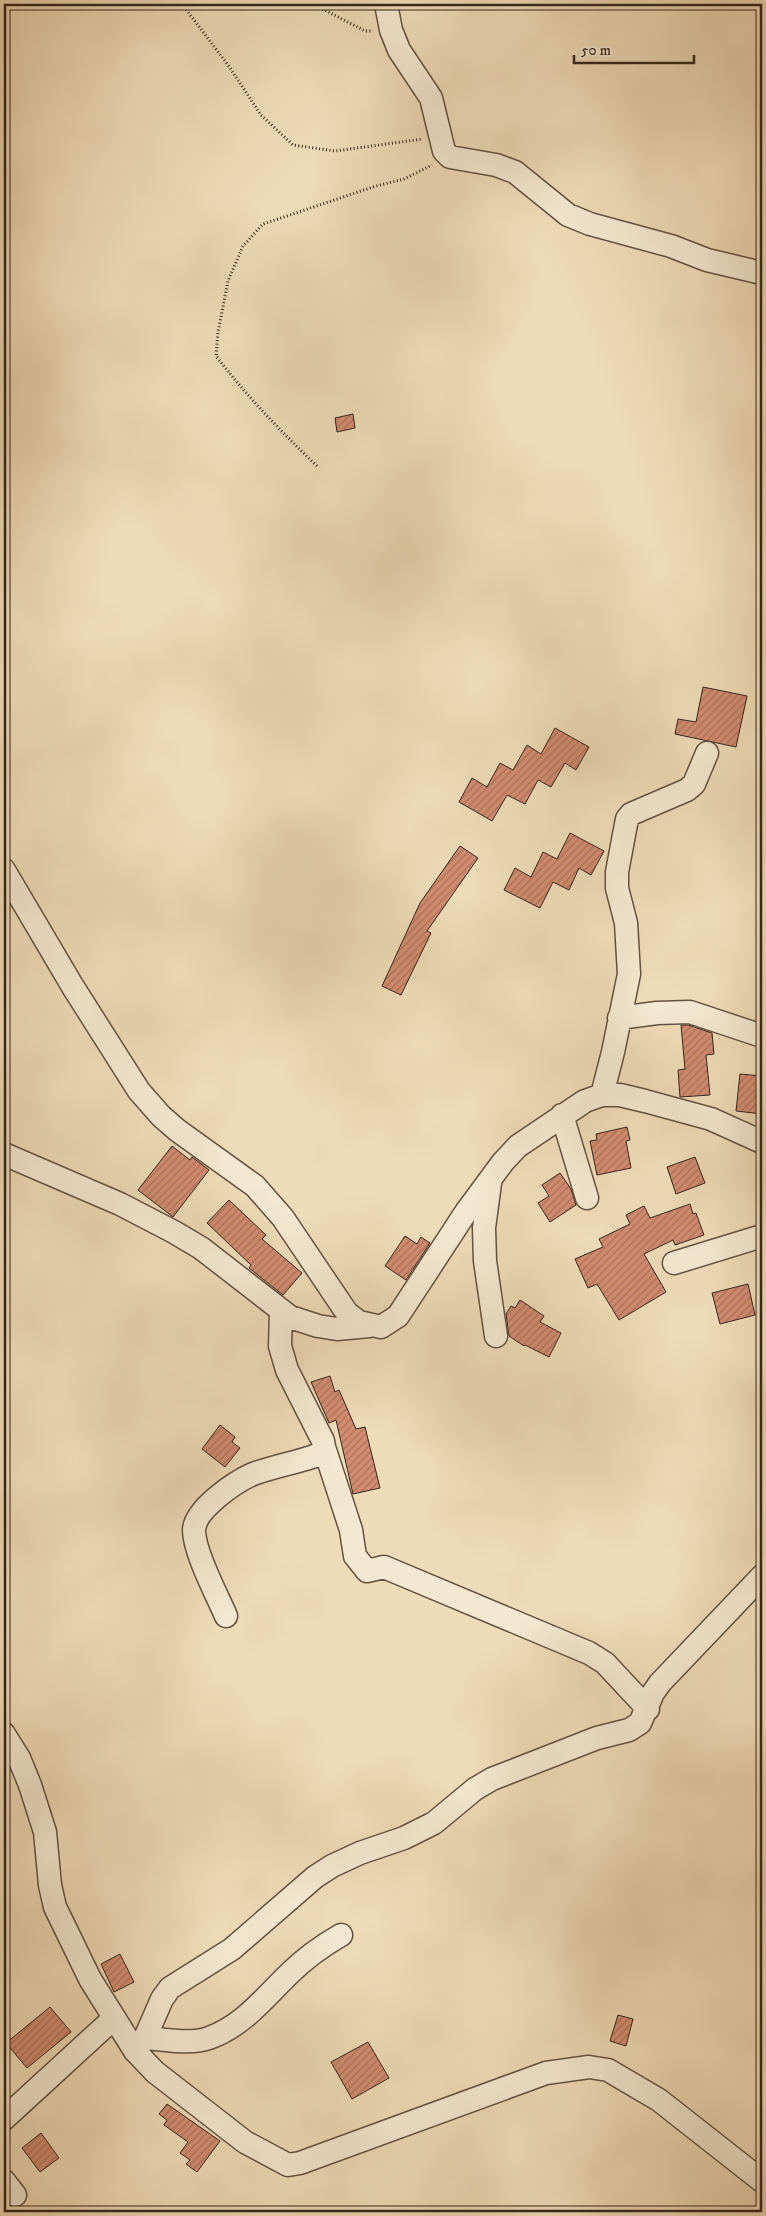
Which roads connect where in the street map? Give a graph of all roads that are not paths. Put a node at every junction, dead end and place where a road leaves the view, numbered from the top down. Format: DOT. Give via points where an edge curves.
graph roads {
  1 [pos="386,4"];
  2 [pos="762,273"];
  3 [pos="707,753"];
  4 [pos="4,870"];
  5 [pos="619,1018"];
  6 [pos="762,1036"];
  7 [pos="602,1095"];
  8 [pos="562,1115"];
  9 [pos="762,1142"];
  10 [pos="4,1154"];
  11 [pos="490,1180"];
  12 [pos="587,1198"];
  13 [pos="762,1236"];
  14 [pos="674,1263"];
  15 [pos="281,1311"];
  16 [pos="369,1326"];
  17 [pos="496,1336"];
  18 [pos="324,1447"];
  19 [pos="762,1576"];
  20 [pos="226,1616"];
  21 [pos="648,1709"];
  22 [pos="4,1734"];
  23 [pos="341,1935"];
  24 [pos="114,2019"];
  25 [pos="140,2045"];
  26 [pos="4,2119"];
  27 [pos="762,2181"];
  1 -- 2 [label="street" via="399,50 431,98 441,141 450,157 496,165 515,172 568,215 590,224 671,246 707,260"];
  3 -- 5 [label="street" via="694,784 687,790 631,814 627,819 617,872 626,923 629,974"];
  4 -- 16 [label="street" via="73,987 149,1103 177,1130 255,1186 283,1218 347,1313"];
  5 -- 6 [label="street" via="690,1012"];
  5 -- 7 [label="street"];
  7 -- 8 [label="street" via="585,1100"];
  7 -- 9 [label="street" via="645,1101 711,1119"];
  8 -- 11 [label="street" via="518,1146"];
  8 -- 12 [label="street"];
  10 -- 15 [label="street" via="120,1204 201,1248"];
  11 -- 16 [label="street" via="398,1316 381,1327"];
  11 -- 17 [label="street" via="484,1228 485,1261"];
  13 -- 14 [label="street"];
  15 -- 16 [label="street" via="318,1326 337,1329"];
  15 -- 18 [label="street" via="279,1332 287,1370"];
  18 -- 20 [label="street" via="321,1453 253,1474 222,1493 197,1521 195,1538 199,1552"];
  18 -- 21 [label="street" via="350,1530 354,1556 367,1571 384,1567 589,1653 605,1663"];
  19 -- 21 [label="street" via="660,1683"];
  21 -- 25 [label="street" via="640,1723 629,1730 597,1738 492,1779 434,1823 404,1838 360,1853 314,1877 232,1949 170,1988"];
  22 -- 24 [label="street" via="19,1758 45,1832 55,1907"];
  23 -- 25 [label="street" via="304,1960 259,2006 221,2032 198,2040"];
  24 -- 25 [label="street"];
  24 -- 26 [label="street"];
  25 -- 27 [label="street" via="155,2072 245,2142 288,2165 318,2157 546,2073 589,2067 608,2070 659,2100"];
}
